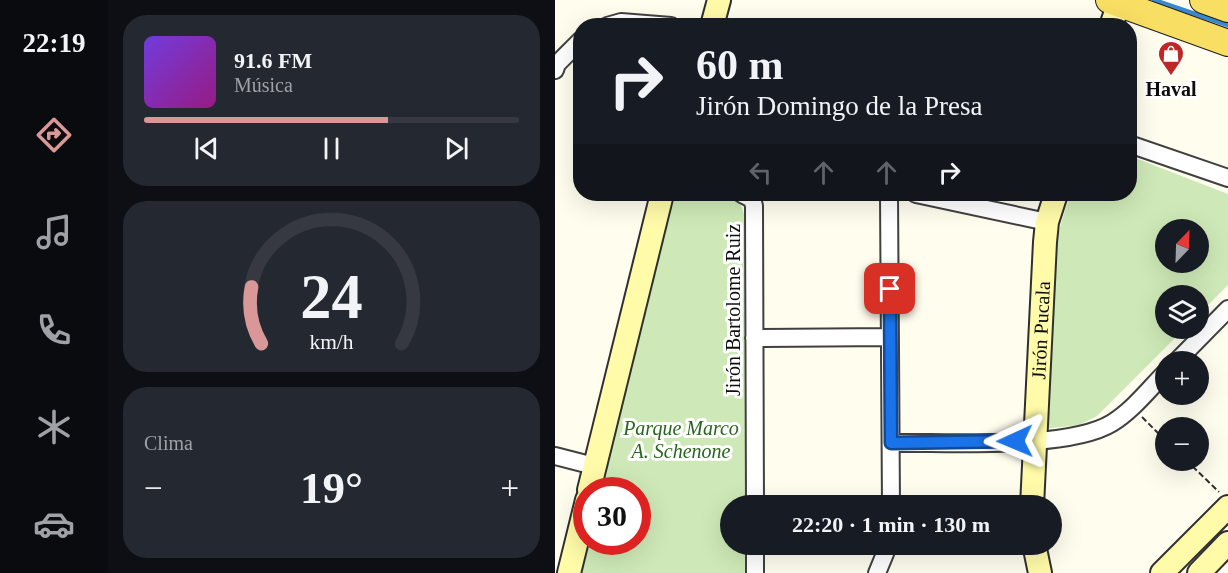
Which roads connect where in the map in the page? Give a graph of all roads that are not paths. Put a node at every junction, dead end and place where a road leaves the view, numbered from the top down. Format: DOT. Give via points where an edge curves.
graph roads {
  1 [pos="719,0"];
  2 [pos="1203,0"];
  3 [pos="1115,7"];
  4 [pos="1228,9"];
  5 [pos="714,18"];
  6 [pos="1228,43"];
  7 [pos="573,48"];
  8 [pos="555,70"];
  9 [pos="1137,147"];
  10 [pos="1228,178"];
  11 [pos="660,201"];
  12 [pos="753,201"];
  13 [pos="889,201"];
  14 [pos="949,201"];
  15 [pos="1054,201"];
  16 [pos="1047,222"];
  17 [pos="1228,309"];
  18 [pos="890,337"];
  19 [pos="754,338"];
  20 [pos="1187,351"];
  21 [pos="1155,382"];
  22 [pos="1036,440"];
  23 [pos="891,443"];
  24 [pos="555,456"];
  25 [pos="594,466"];
  26 [pos="592,477"];
  27 [pos="755,495"];
  28 [pos="891,495"];
  29 [pos="1033,495"];
  30 [pos="1224,500"];
  31 [pos="1228,543"];
  32 [pos="573,555"];
  33 [pos="755,555"];
  34 [pos="885,555"];
  35 [pos="890,555"];
  36 [pos="1036,555"];
  37 [pos="569,573"];
  38 [pos="755,573"];
  39 [pos="877,573"];
  40 [pos="891,573"];
  41 [pos="1040,573"];
  42 [pos="1162,573"];
  43 [pos="1199,573"];
  1 -- 5 [label="street"];
  2 -- 4 [label="main road"];
  3 -- 6 [label="main road"];
  7 -- 8 [label="street"];
  9 -- 10 [label="street"];
  11 -- 25 [label="street"];
  12 -- 19 [label="street, Jirón Bartolome Ruiz"];
  13 -- 18 [label="street"];
  14 -- 16 [label="street"];
  15 -- 16 [label="street, Jirón Pucala"];
  16 -- 22 [label="street, Jirón Pucala"];
  17 -- 20 [label="street"];
  18 -- 19 [label="street"];
  18 -- 23 [label="street"];
  19 -- 27 [label="street, Jirón Bartolome Ruiz"];
  21 -- 22 [label="street" via="1112,423 1092,433"];
  22 -- 23 [label="street"];
  22 -- 29 [label="street, Jirón Pucala"];
  23 -- 28 [label="street"];
  24 -- 25 [label="street"];
  25 -- 26 [label="street"];
  30 -- 42 [label="street"];
  31 -- 43 [label="street"];
  32 -- 37 [label="street"];
  33 -- 38 [label="street"];
  34 -- 39 [label="street"];
  35 -- 40 [label="street"];
  36 -- 41 [label="street"];
}
